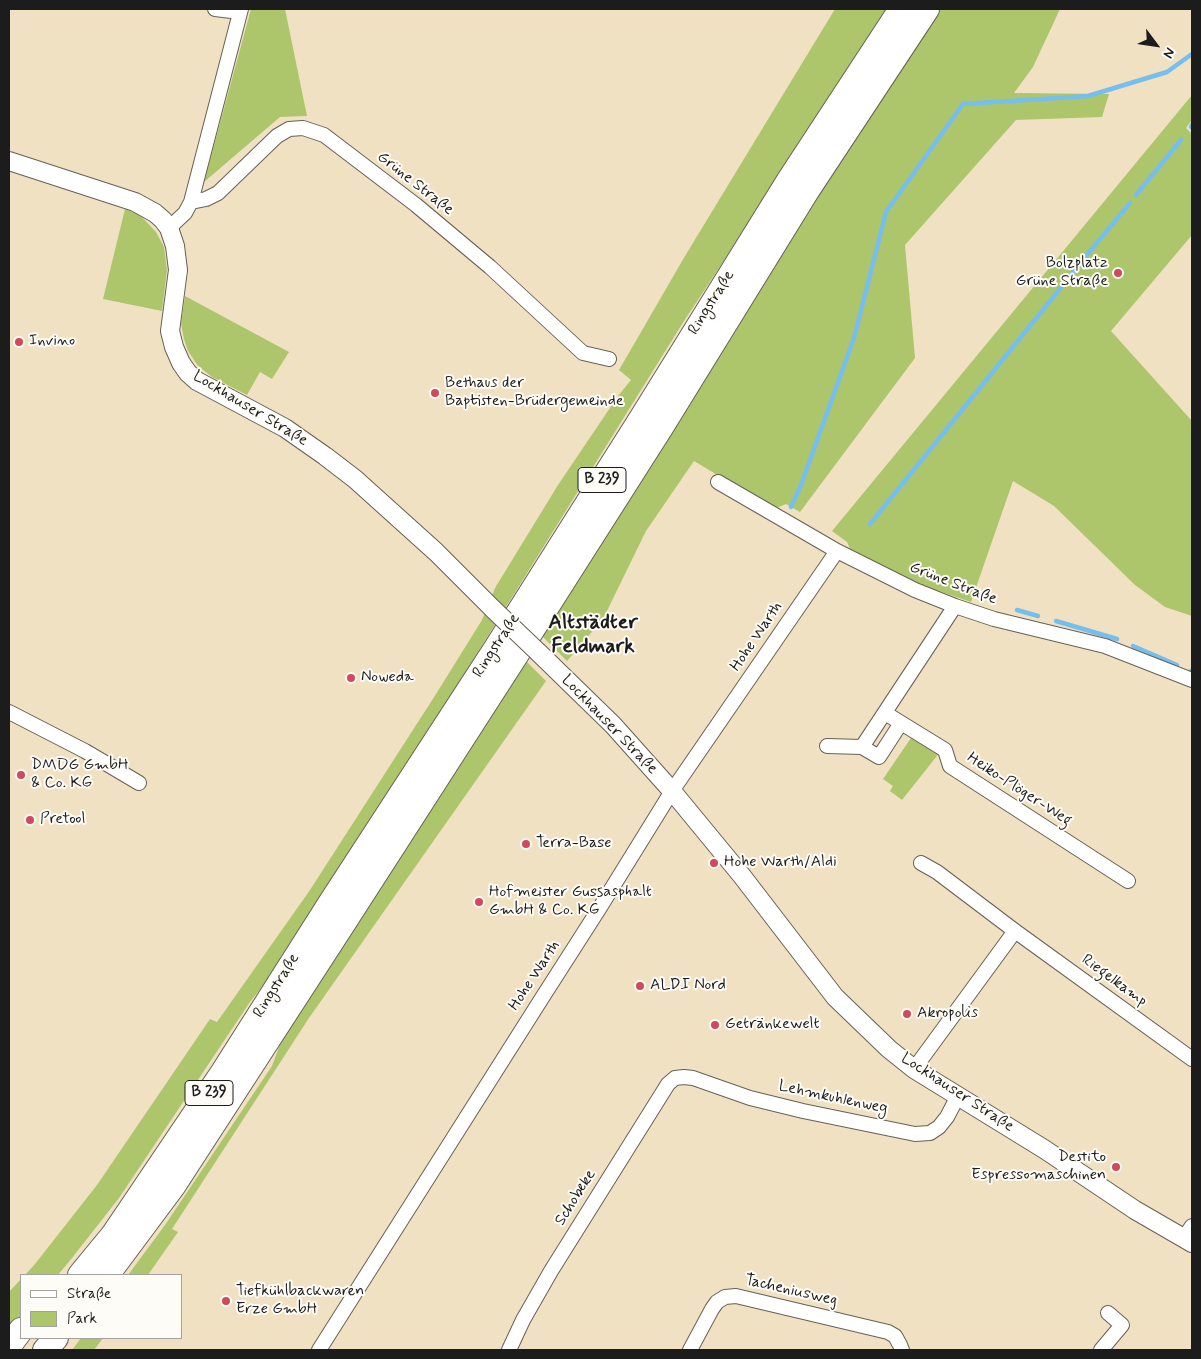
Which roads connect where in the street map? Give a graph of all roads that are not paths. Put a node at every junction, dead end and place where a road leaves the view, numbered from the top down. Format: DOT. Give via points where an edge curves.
graph roads {
  1 [pos="215,9"];
  2 [pos="901,9"];
  3 [pos="927,9"];
  4 [pos="240,11"];
  5 [pos="9,160"];
  6 [pos="191,202"];
  7 [pos="169,228"];
  8 [pos="609,359"];
  9 [pos="718,482"];
  10 [pos="837,551"];
  11 [pos="955,606"];
  12 [pos="1192,680"];
  13 [pos="9,712"];
  14 [pos="885,713"];
  15 [pos="901,723"];
  16 [pos="827,746"];
  17 [pos="862,747"];
  18 [pos="139,783"];
  19 [pos="672,791"];
  20 [pos="921,863"];
  21 [pos="1128,881"];
  22 [pos="1015,931"];
  23 [pos="1192,1059"];
  24 [pos="914,1069"];
  25 [pos="684,1077"];
  26 [pos="958,1096"];
  27 [pos="113,1235"];
  28 [pos="1189,1236"];
  29 [pos="68,1274"];
  30 [pos="81,1274"];
  31 [pos="108,1274"];
  32 [pos="1108,1313"];
  33 [pos="20,1331"];
  34 [pos="29,1339"];
  35 [pos="55,1339"];
  36 [pos="73,1339"];
  37 [pos="9,1346"];
  38 [pos="20,1350"];
  39 [pos="46,1350"];
  40 [pos="64,1350"];
  41 [pos="319,1350"];
  42 [pos="509,1350"];
  43 [pos="690,1350"];
  44 [pos="902,1350"];
  45 [pos="1100,1350"];
  1 -- 4 [label="street"];
  2 -- 27 [label="highway, Ringstraße / B 239" via="789,180 491,656 223,1072"];
  3 -- 31 [label="highway, Ringstraße / B 239" via="807,191 662,426 358,902 174,1185"];
  4 -- 6 [label="street"];
  5 -- 7 [label="street" via="135,202 155,213"];
  6 -- 7 [label="street" via="185,213"];
  6 -- 8 [label="street, Grüne Straße" via="218,193 277,136 289,129 303,128 324,135 490,267 583,353"];
  7 -- 19 [label="street, Lockhauser Straße, bridge" via="178,270 170,331 174,348 188,373 197,381 285,428 355,479 436,552 613,725"];
  9 -- 10 [label="street, Grüne Straße"];
  10 -- 11 [label="street, Grüne Straße"];
  10 -- 19 [label="street, Hohe Warth"];
  11 -- 12 [label="street, Grüne Straße" via="994,619 1105,646"];
  11 -- 14 [label="street"];
  13 -- 18 [label="street"];
  14 -- 15 [label="street, Heiko-Plöger-Weg"];
  14 -- 17 [label="street"];
  15 -- 17 [label="street" via="878,757"];
  15 -- 21 [label="street, Heiko-Plöger-Weg" via="945,750 950,766"];
  16 -- 17 [label="street"];
  19 -- 24 [label="street, Lockhauser Straße" via="835,996"];
  19 -- 41 [label="street, Hohe Warth"];
  20 -- 22 [label="street, Riegelkamp"];
  22 -- 23 [label="street, Riegelkamp"];
  22 -- 24 [label="street"];
  24 -- 26 [label="street, Lockhauser Straße"];
  25 -- 26 [label="street, Lehmkuhlenweg" via="750,1098 915,1134 930,1133 939,1127"];
  25 -- 42 [label="street, Schobeke" via="675,1078 668,1084 551,1271"];
  26 -- 28 [label="street, Lockhauser Straße" via="1135,1210"];
  27 -- 29 [label="highway" via="80,1260"];
  27 -- 30 [label="highway, Ringstraße / B 239"];
  32 -- 45 [label="street" via="1122,1325"];
  33 -- 37 [label="highway"];
  34 -- 38 [label="highway"];
  35 -- 39 [label="highway"];
  36 -- 40 [label="highway"];
  43 -- 44 [label="street, Tacheniusweg" via="717,1302 736,1296 888,1332 895,1336"];
}
